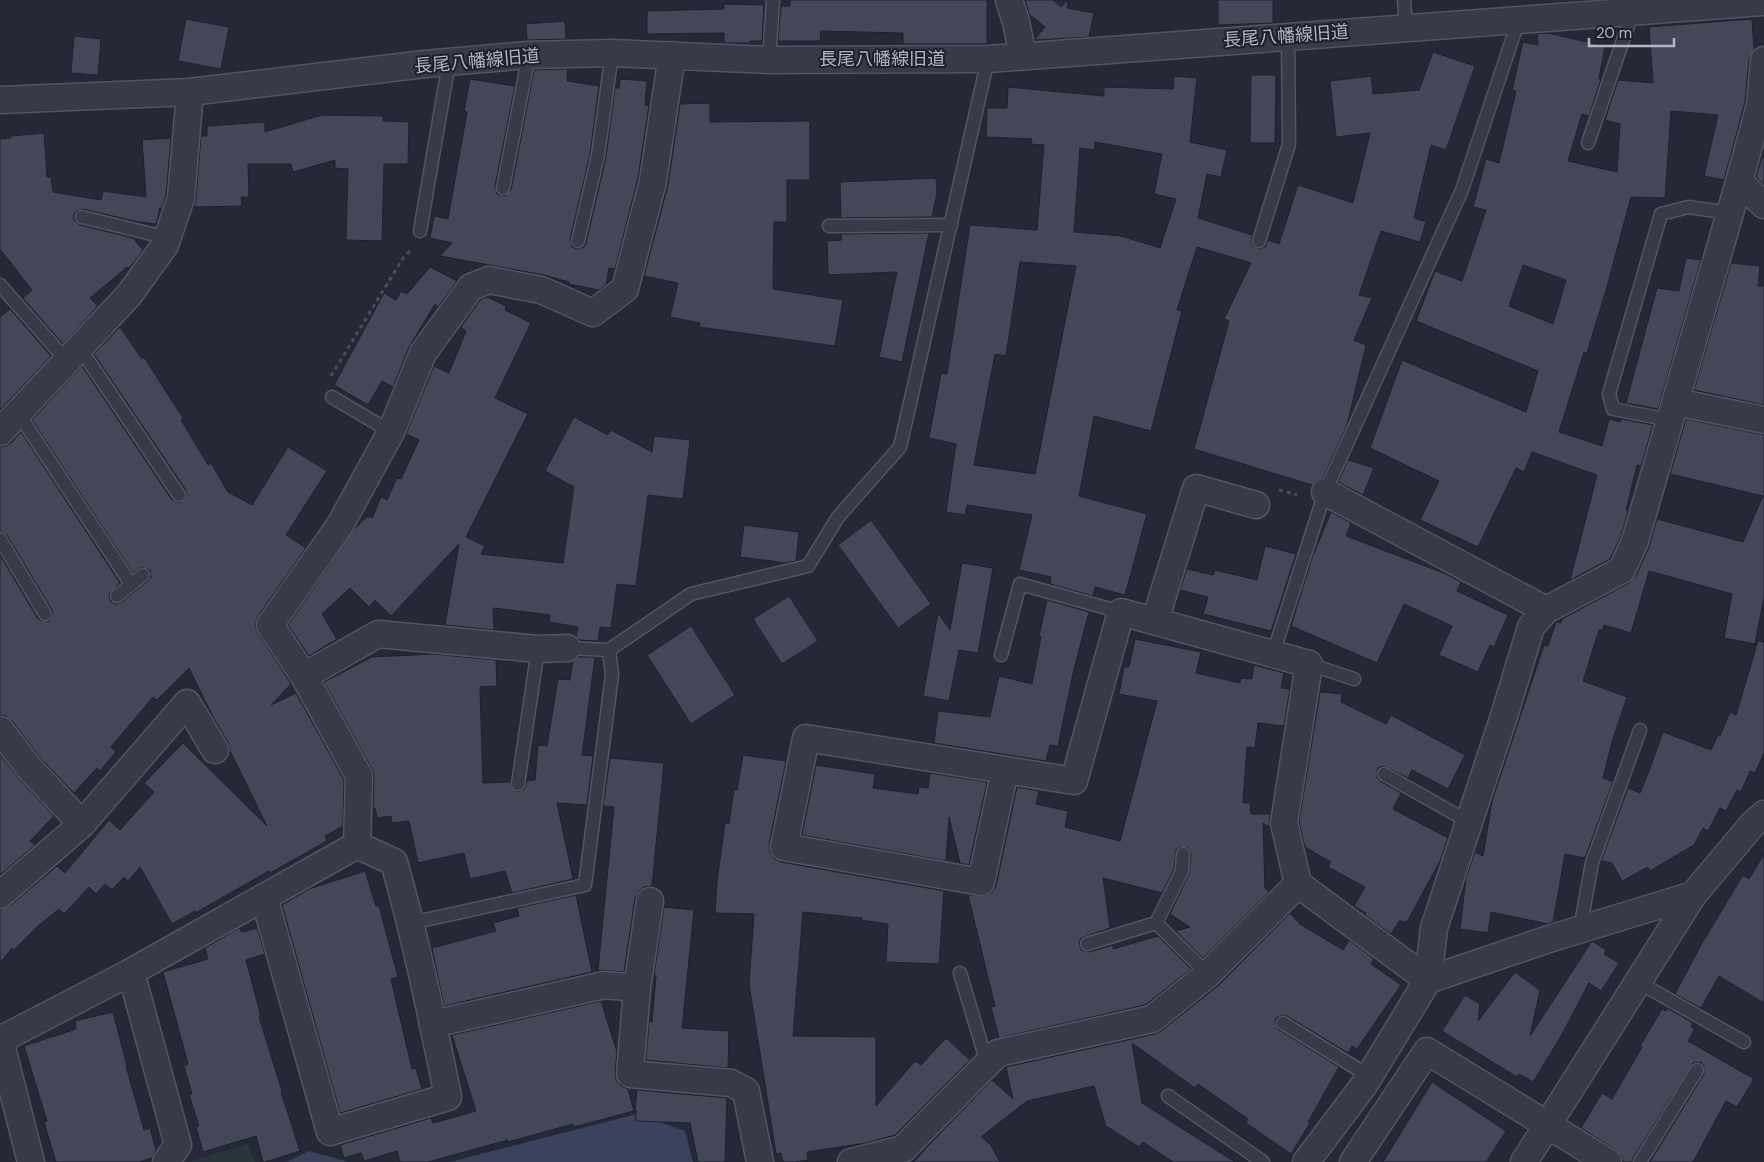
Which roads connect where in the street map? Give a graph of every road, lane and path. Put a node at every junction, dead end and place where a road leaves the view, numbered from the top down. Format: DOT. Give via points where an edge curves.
graph roads {
  1 [pos="773,0"];
  2 [pos="1009,0"];
  3 [pos="1404,0"];
  4 [pos="1764,2"];
  5 [pos="1692,4"];
  6 [pos="1633,11"];
  7 [pos="1518,19"];
  8 [pos="1406,28"];
  9 [pos="1288,36"];
  10 [pos="612,53"];
  11 [pos="530,55"];
  12 [pos="672,55"];
  13 [pos="1023,56"];
  14 [pos="988,59"];
  15 [pos="769,60"];
  16 [pos="1764,60"];
  17 [pos="449,62"];
  18 [pos="190,92"];
  19 [pos="0,100"];
  20 [pos="1588,143"];
  21 [pos="1739,182"];
  22 [pos="502,188"];
  23 [pos="1764,205"];
  24 [pos="1730,213"];
  25 [pos="82,217"];
  26 [pos="951,224"];
  27 [pos="829,226"];
  28 [pos="420,231"];
  29 [pos="168,238"];
  30 [pos="578,241"];
  31 [pos="1259,241"];
  32 [pos="0,285"];
  33 [pos="74,354"];
  34 [pos="332,398"];
  35 [pos="1673,411"];
  36 [pos="18,413"];
  37 [pos="1764,420"];
  38 [pos="0,432"];
  39 [pos="390,432"];
  40 [pos="180,495"];
  41 [pos="1323,497"];
  42 [pos="1256,505"];
  43 [pos="0,539"];
  44 [pos="143,575"];
  45 [pos="131,584"];
  46 [pos="117,596"];
  47 [pos="1546,610"];
  48 [pos="1121,612"];
  49 [pos="45,614"];
  50 [pos="1155,621"];
  51 [pos="567,648"];
  52 [pos="538,649"];
  53 [pos="609,650"];
  54 [pos="1273,654"];
  55 [pos="1001,655"];
  56 [pos="1309,664"];
  57 [pos="304,676"];
  58 [pos="1354,678"];
  59 [pos="0,730"];
  60 [pos="1640,730"];
  61 [pos="215,750"];
  62 [pos="1005,770"];
  63 [pos="1384,774"];
  64 [pos="518,784"];
  65 [pos="1469,822"];
  66 [pos="1760,823"];
  67 [pos="82,824"];
  68 [pos="357,844"];
  69 [pos="1183,854"];
  70 [pos="1298,884"];
  71 [pos="0,895"];
  72 [pos="1692,896"];
  73 [pos="264,897"];
  74 [pos="650,901"];
  75 [pos="411,923"];
  76 [pos="1156,923"];
  77 [pos="1580,929"];
  78 [pos="1087,944"];
  79 [pos="130,972"];
  80 [pos="960,973"];
  81 [pos="1208,974"];
  82 [pos="1428,980"];
  83 [pos="1638,982"];
  84 [pos="637,988"];
  85 [pos="1283,1023"];
  86 [pos="434,1024"];
  87 [pos="0,1040"];
  88 [pos="1744,1042"];
  89 [pos="988,1063"];
  90 [pos="1697,1070"];
  91 [pos="1369,1076"];
  92 [pos="1168,1096"];
  93 [pos="1549,1124"];
  94 [pos="31,1162"];
  95 [pos="166,1162"];
  96 [pos="760,1162"];
  97 [pos="851,1162"];
  98 [pos="1263,1162"];
  99 [pos="1306,1162"];
  100 [pos="1353,1162"];
  101 [pos="1524,1162"];
  102 [pos="1608,1162"];
  103 [pos="1640,1162"];
  1 -- 15 [label="lane"];
  2 -- 13 [label="street"];
  3 -- 8 [label="lane"];
  4 -- 5 [label="street, 長尾八幡線旧道"];
  5 -- 6 [label="street, 長尾八幡線旧道"];
  6 -- 7 [label="street, 長尾八幡線旧道"];
  6 -- 20 [label="lane"];
  7 -- 8 [label="street, 長尾八幡線旧道"];
  7 -- 41 [label="lane" via="1462,190"];
  8 -- 9 [label="street, 長尾八幡線旧道"];
  9 -- 13 [label="street, 長尾八幡線旧道"];
  9 -- 31 [label="lane" via="1289,144"];
  10 -- 11 [label="street, 長尾八幡線旧道"];
  10 -- 12 [label="street, 長尾八幡線旧道"];
  10 -- 30 [label="lane" via="598,155"];
  11 -- 17 [label="street, 長尾八幡線旧道"];
  11 -- 22 [label="lane"];
  12 -- 15 [label="street, 長尾八幡線旧道"];
  12 -- 39 [label="street" via="653,181 625,289 593,313 541,290 489,280 471,287 423,353"];
  13 -- 14 [label="street, 長尾八幡線旧道"];
  14 -- 15 [label="street, 長尾八幡線旧道"];
  14 -- 26 [label="lane"];
  16 -- 21 [label="street" via="1760,105"];
  17 -- 18 [label="street, 長尾八幡線旧道"];
  17 -- 28 [label="lane"];
  18 -- 19 [label="street, 長尾八幡線旧道"];
  18 -- 29 [label="street" via="181,198"];
  21 -- 23 [label="street"];
  21 -- 24 [label="street"];
  24 -- 35 [label="street"];
  24 -- 35 [label="lane" via="1688,207 1661,214 1609,394 1613,409"];
  25 -- 29 [label="lane"];
  26 -- 27 [label="lane"];
  26 -- 53 [label="lane" via="900,447 838,517 808,566 691,594"];
  28 -- 34 [label="path" via="412,250 403,258 327,383"];
  29 -- 33 [label="street" via="128,295"];
  32 -- 33 [label="lane"];
  33 -- 36 [label="street"];
  33 -- 40 [label="lane"];
  34 -- 39 [label="lane"];
  35 -- 37 [label="street"];
  35 -- 47 [label="street" via="1635,541 1622,570"];
  36 -- 38 [label="street"];
  36 -- 45 [label="lane"];
  39 -- 57 [label="street" via="340,524 270,625"];
  41 -- 42 [label="path" via="1272,488"];
  41 -- 47 [label="street"];
  41 -- 54 [label="lane"];
  42 -- 50 [label="street" via="1196,488"];
  43 -- 49 [label="lane"];
  44 -- 45 [label="lane"];
  45 -- 46 [label="lane"];
  47 -- 65 [label="street" via="1531,627"];
  48 -- 50 [label="street"];
  48 -- 55 [label="lane" via="1020,584"];
  48 -- 62 [label="street" via="1074,781"];
  50 -- 54 [label="street"];
  51 -- 52 [label="street"];
  51 -- 53 [label="lane"];
  52 -- 57 [label="street" via="378,634"];
  52 -- 64 [label="lane"];
  53 -- 75 [label="lane" via="612,675 586,885"];
  54 -- 56 [label="street"];
  56 -- 58 [label="lane"];
  56 -- 70 [label="street" via="1284,823"];
  57 -- 68 [label="street" via="359,776"];
  59 -- 67 [label="street" via="31,770"];
  60 -- 77 [label="lane" via="1592,863"];
  61 -- 67 [label="street" via="187,703"];
  62 -- 62 [label="street" via="806,738 784,847 981,882"];
  63 -- 65 [label="lane"];
  65 -- 82 [label="street" via="1434,928"];
  66 -- 72 [label="street"];
  67 -- 71 [label="street"];
  68 -- 73 [label="street"];
  68 -- 75 [label="street" via="394,862"];
  69 -- 76 [label="lane" via="1182,871"];
  70 -- 81 [label="street"];
  70 -- 82 [label="street"];
  72 -- 77 [label="street"];
  72 -- 83 [label="street"];
  73 -- 79 [label="street"];
  73 -- 86 [label="street" via="330,1132 448,1097"];
  74 -- 84 [label="street"];
  75 -- 86 [label="street"];
  76 -- 78 [label="lane"];
  76 -- 81 [label="lane"];
  77 -- 82 [label="street"];
  79 -- 87 [label="street"];
  79 -- 95 [label="street" via="178,1145"];
  80 -- 89 [label="lane"];
  81 -- 89 [label="street" via="1152,1020 998,1053"];
  82 -- 91 [label="street"];
  83 -- 88 [label="lane"];
  83 -- 93 [label="street"];
  84 -- 86 [label="street" via="604,985"];
  84 -- 96 [label="street" via="630,1074 731,1084 746,1091"];
  85 -- 91 [label="lane"];
  87 -- 94 [label="street"];
  89 -- 97 [label="street" via="903,1148"];
  90 -- 103 [label="lane"];
  91 -- 99 [label="street"];
  92 -- 98 [label="lane"];
  93 -- 100 [label="street" via="1427,1051"];
  93 -- 101 [label="street"];
  93 -- 102 [label="street"];
}
